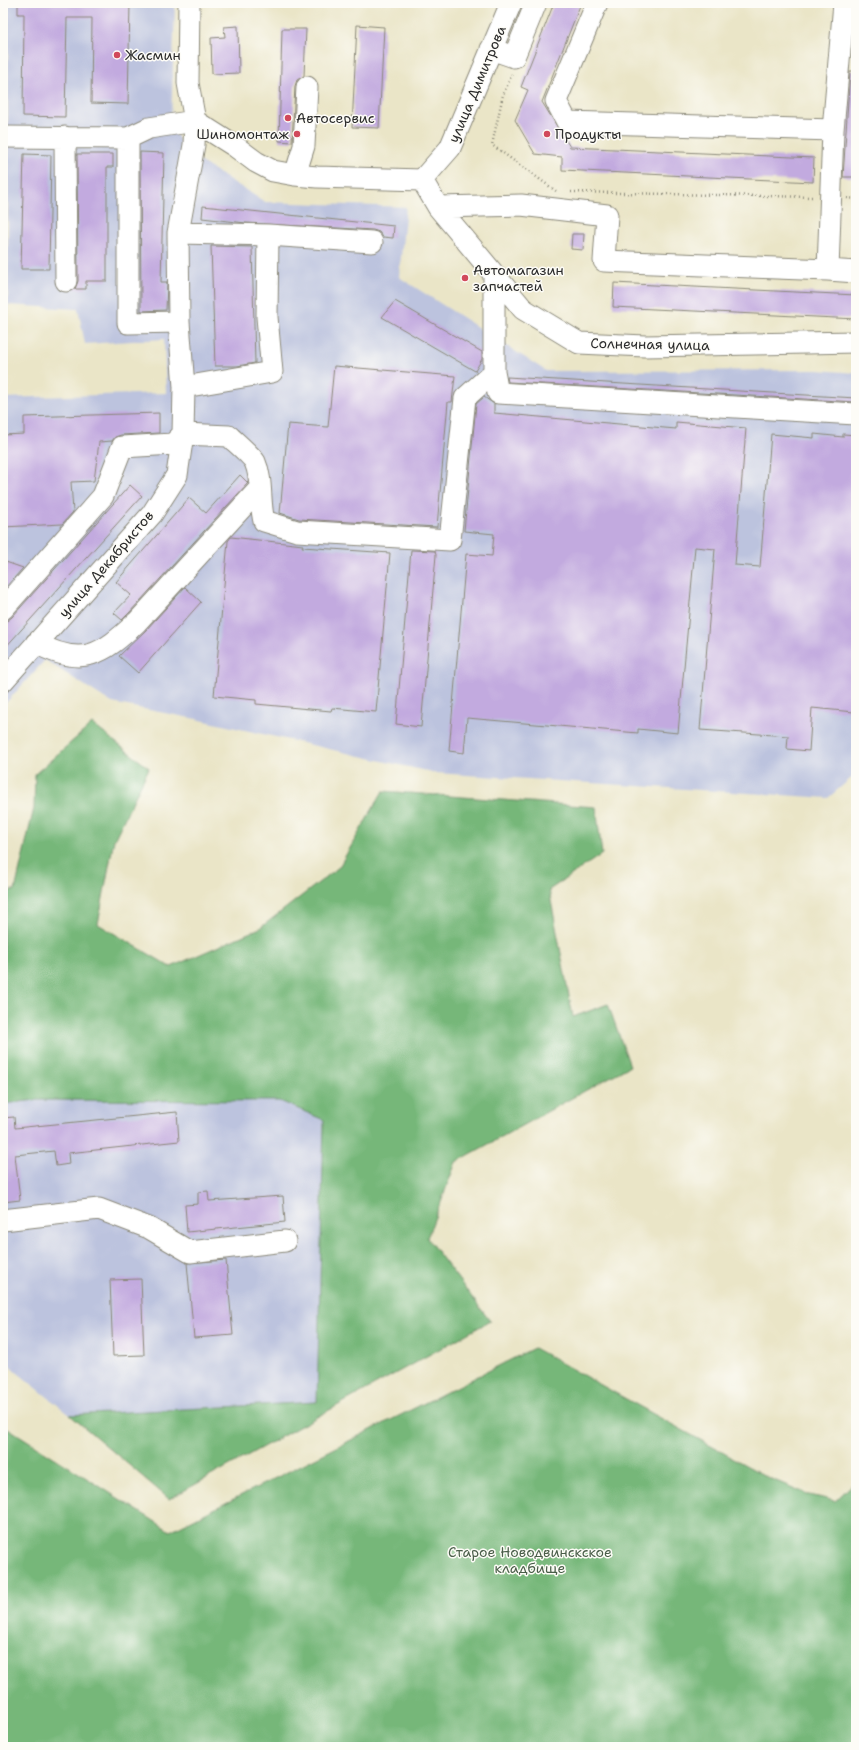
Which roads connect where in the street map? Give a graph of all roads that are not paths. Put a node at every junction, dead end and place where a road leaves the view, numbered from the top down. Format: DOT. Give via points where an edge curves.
graph roads {
  1 [pos="189,3"];
  2 [pos="510,3"];
  3 [pos="536,3"];
  4 [pos="597,3"];
  5 [pos="844,3"];
  6 [pos="492,49"];
  7 [pos="307,87"];
  8 [pos="195,121"];
  9 [pos="833,130"];
  10 [pos="3,137"];
  11 [pos="65,137"];
  12 [pos="128,138"];
  13 [pos="295,175"];
  14 [pos="422,180"];
  15 [pos="438,207"];
  16 [pos="178,233"];
  17 [pos="268,235"];
  18 [pos="372,242"];
  19 [pos="828,270"];
  20 [pos="856,272"];
  21 [pos="494,276"];
  22 [pos="66,281"];
  23 [pos="179,322"];
  24 [pos="856,342"];
  25 [pos="494,372"];
  26 [pos="184,387"];
  27 [pos="856,414"];
  28 [pos="183,434"];
  29 [pos="260,488"];
  30 [pos="4,606"];
  31 [pos="36,643"];
  32 [pos="3,681"];
  33 [pos="3,1220"];
  34 [pos="285,1240"];
  1 -- 8 [label="street" via="188,83"];
  2 -- 6 [label="street, улица Димитрова"];
  3 -- 6 [label="street" via="514,57"];
  4 -- 9 [label="street" via="556,101 567,122"];
  5 -- 9 [label="street"];
  6 -- 14 [label="street, улица Димитрова" via="450,148"];
  7 -- 13 [label="street" via="304,146"];
  8 -- 12 [label="street" via="149,128"];
  8 -- 13 [label="street" via="256,162 273,171"];
  8 -- 16 [label="street, улица Декабристов" via="194,145"];
  9 -- 19 [label="street"];
  10 -- 11 [label="street"];
  11 -- 12 [label="street"];
  11 -- 22 [label="street"];
  12 -- 23 [label="street" via="128,323"];
  13 -- 14 [label="street"];
  14 -- 15 [label="street, Солнечная улица"];
  15 -- 19 [label="street" via="521,205 607,215 604,261"];
  15 -- 21 [label="street, Солнечная улица"];
  16 -- 17 [label="street"];
  16 -- 23 [label="street, улица Декабристов"];
  17 -- 18 [label="street"];
  17 -- 26 [label="street" via="267,317 272,372"];
  19 -- 20 [label="street"];
  21 -- 24 [label="street, Солнечная улица" via="522,309 579,343 645,346"];
  21 -- 25 [label="street"];
  23 -- 26 [label="street, улица Декабристов"];
  25 -- 27 [label="street" via="498,393"];
  25 -- 29 [label="street" via="465,398 450,540 296,531 264,521"];
  26 -- 28 [label="street, улица Декабристов"];
  28 -- 29 [label="street" via="229,436 255,462"];
  28 -- 30 [label="street" via="173,444 122,447 103,496"];
  28 -- 31 [label="street, улица Декабристов" via="177,475 152,514"];
  29 -- 31 [label="street" via="137,622 102,651 80,657 55,653"];
  31 -- 32 [label="street, улица Декабристов"];
  33 -- 34 [label="street" via="99,1209 149,1228 190,1252"];
}
